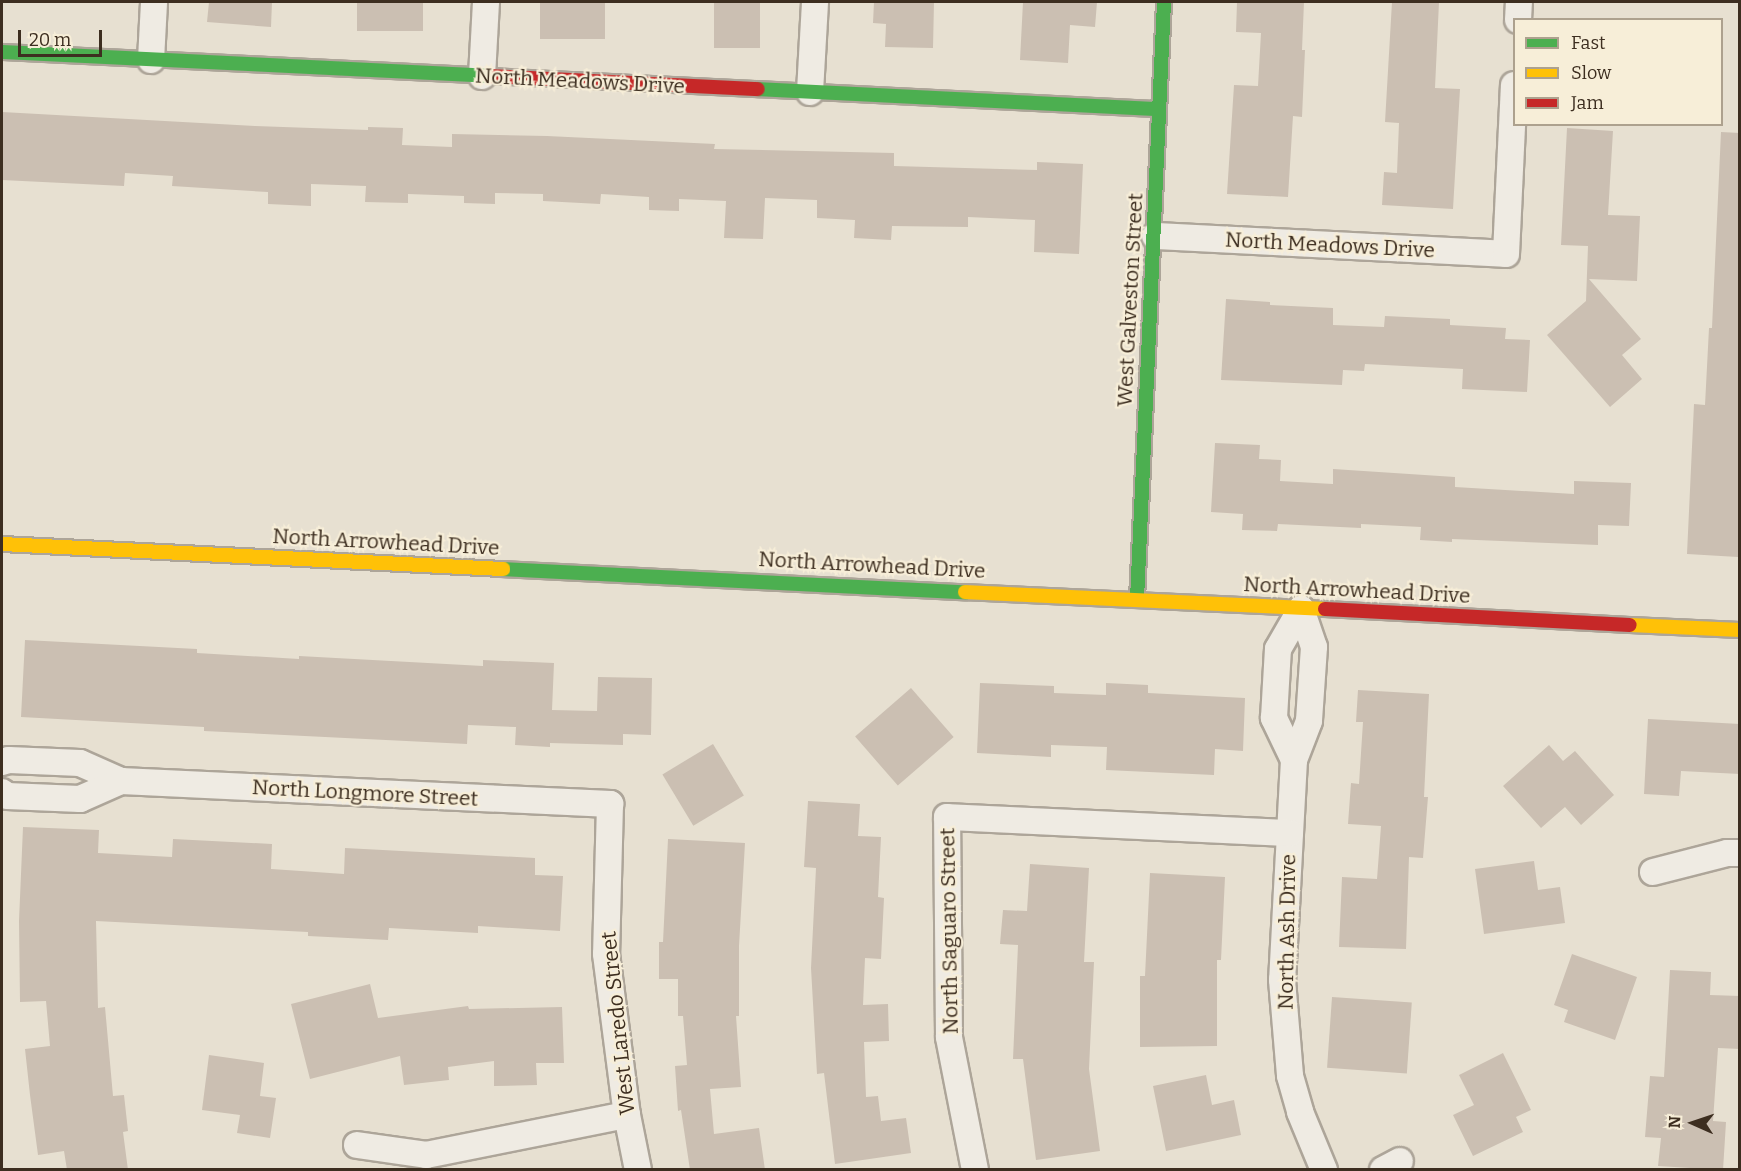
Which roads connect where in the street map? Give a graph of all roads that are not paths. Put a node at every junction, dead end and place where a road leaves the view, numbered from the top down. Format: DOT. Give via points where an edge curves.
graph roads {
  1 [pos="154,2"];
  2 [pos="486,2"];
  3 [pos="815,2"];
  4 [pos="1164,2"];
  5 [pos="1519,2"];
  6 [pos="1518,18"];
  7 [pos="2,52"];
  8 [pos="151,60"];
  9 [pos="482,76"];
  10 [pos="810,92"];
  11 [pos="1158,109"];
  12 [pos="1513,123"];
  13 [pos="1155,236"];
  14 [pos="2,544"];
  15 [pos="1137,599"];
  16 [pos="1301,609"];
  17 [pos="1740,630"];
  18 [pos="1294,760"];
  19 [pos="2,762"];
  20 [pos="121,781"];
  21 [pos="2,792"];
  22 [pos="610,804"];
  23 [pos="1290,833"];
  24 [pos="1740,853"];
  25 [pos="1653,872"];
  26 [pos="627,1115"];
  27 [pos="357,1145"];
  28 [pos="638,1170"];
  29 [pos="975,1170"];
  30 [pos="1324,1170"];
  1 -- 8 [label="street"];
  2 -- 9 [label="street"];
  3 -- 10 [label="street"];
  4 -- 11 [label="street, West Galveston Street"];
  5 -- 6 [label="street"];
  7 -- 8 [label="street, North Meadows Drive"];
  8 -- 9 [label="street, North Meadows Drive"];
  9 -- 10 [label="street, North Meadows Drive"];
  10 -- 11 [label="street, North Meadows Drive"];
  11 -- 13 [label="street, West Galveston Street"];
  12 -- 13 [label="street, North Meadows Drive" via="1506,254"];
  13 -- 15 [label="street, West Galveston Street"];
  14 -- 15 [label="street, North Arrowhead Drive"];
  15 -- 16 [label="street, North Arrowhead Drive"];
  16 -- 17 [label="street, North Arrowhead Drive"];
  16 -- 18 [label="street, North Ash Drive" via="1314,647 1310,721"];
  16 -- 18 [label="street, North Ash Drive" via="1278,649 1274,718"];
  18 -- 23 [label="street, North Ash Drive"];
  19 -- 20 [label="street, North Longmore Street" via="80,763"];
  20 -- 21 [label="street, North Longmore Street" via="80,799 7,796"];
  20 -- 22 [label="street, North Longmore Street"];
  22 -- 26 [label="street, West Laredo Street" via="606,954"];
  23 -- 29 [label="street, North Saguaro Street" via="947,817 949,1037"];
  23 -- 30 [label="street, North Ash Drive" via="1282,980 1290,1076"];
  24 -- 25 [label="street"];
  26 -- 27 [label="street" via="426,1155"];
  26 -- 28 [label="street, West Laredo Street"];
}
